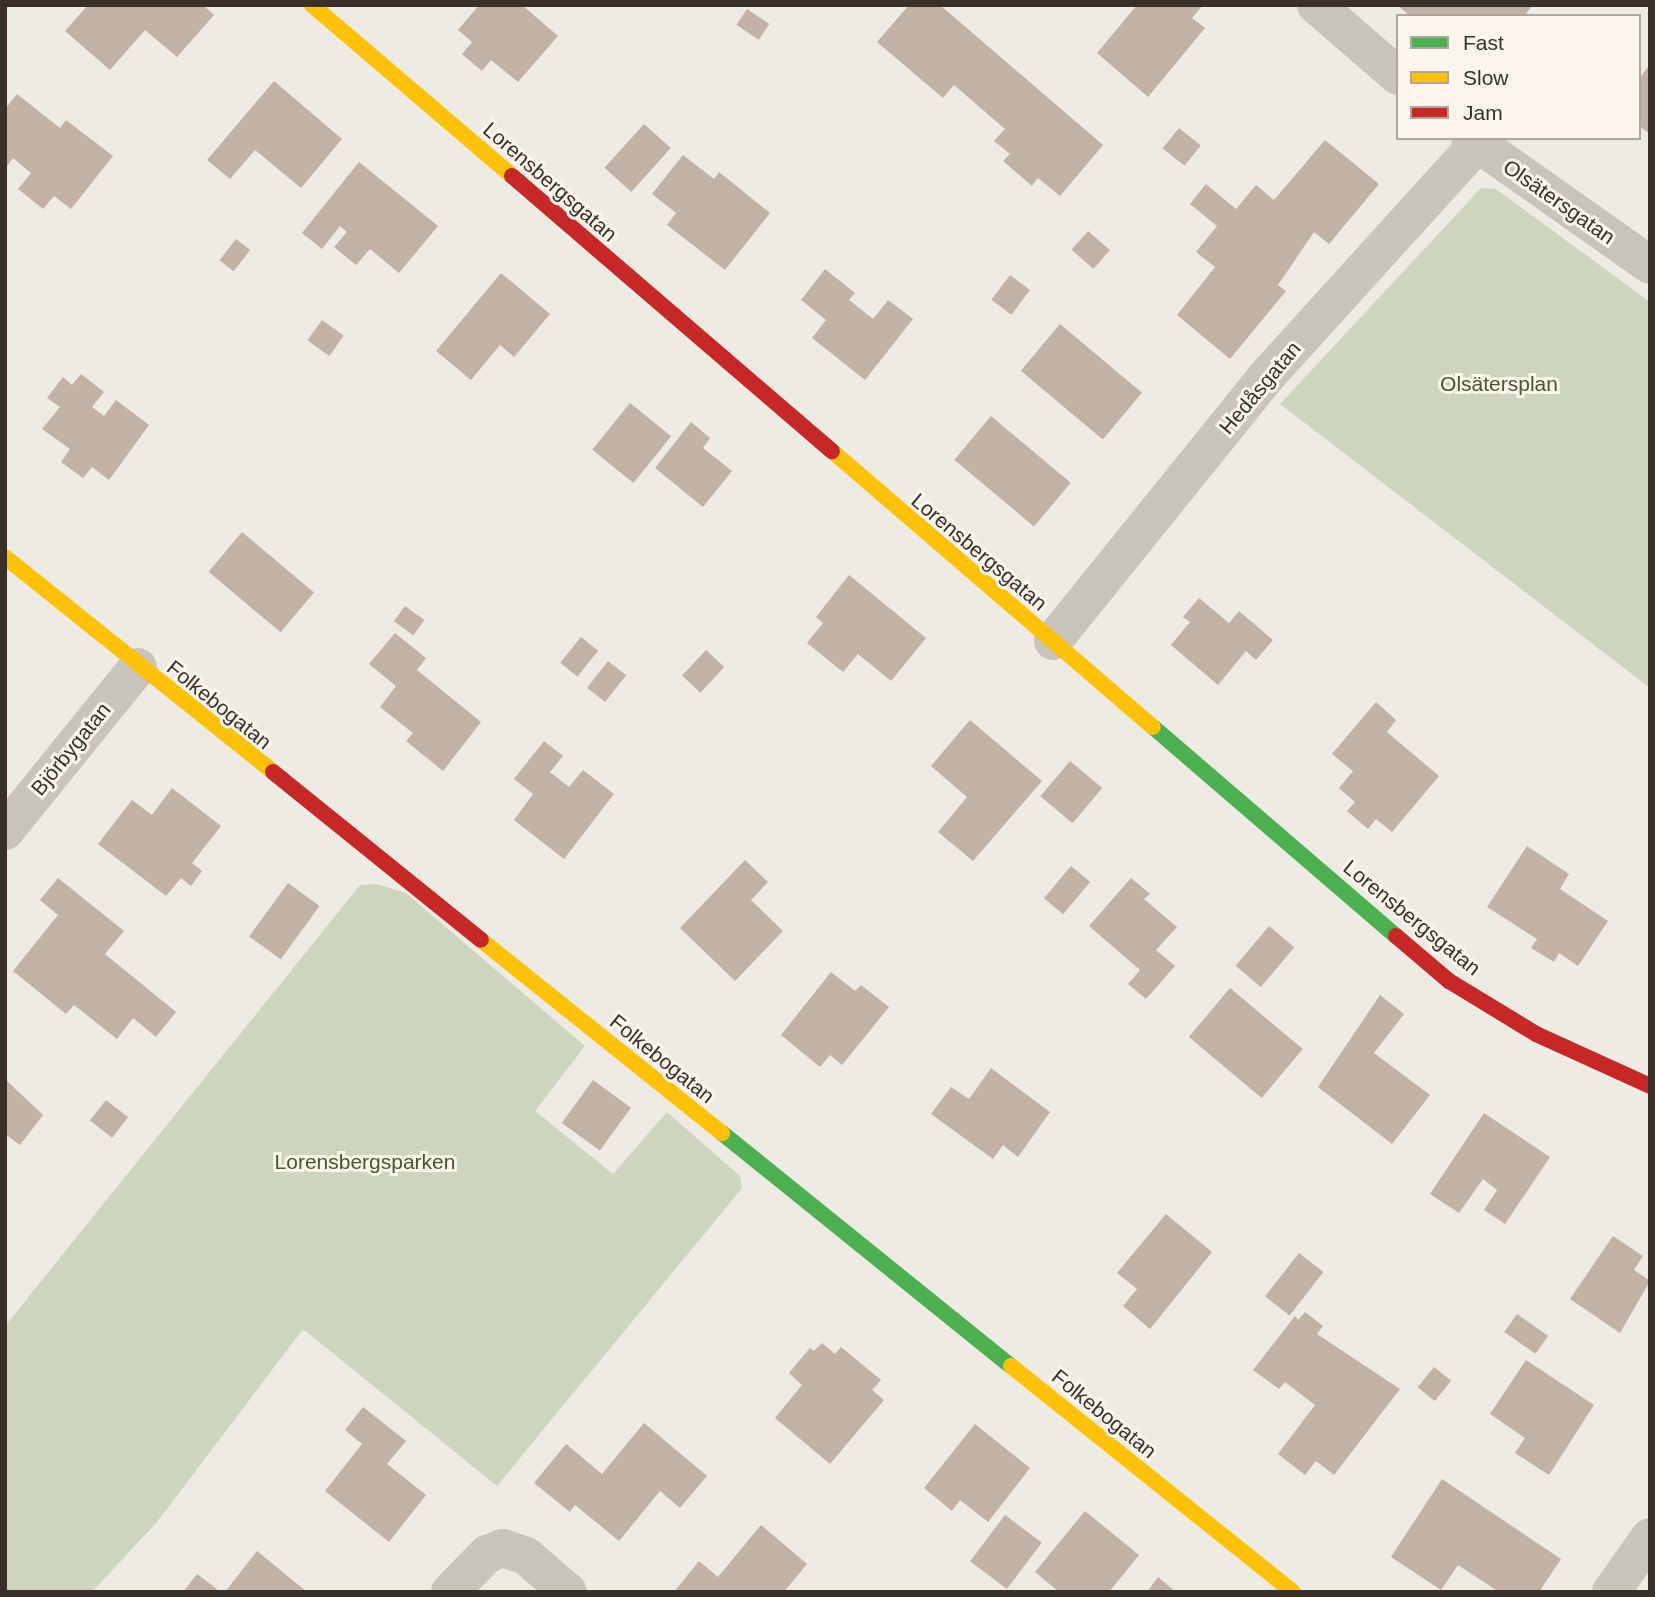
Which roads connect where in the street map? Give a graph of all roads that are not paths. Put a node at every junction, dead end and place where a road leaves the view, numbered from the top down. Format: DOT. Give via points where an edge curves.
graph roads {
  1 [pos="312,5"];
  2 [pos="1316,5"];
  3 [pos="1396,74"];
  4 [pos="1473,141"];
  5 [pos="1650,265"];
  6 [pos="5,558"];
  7 [pos="1054,641"];
  8 [pos="138,667"];
  9 [pos="5,831"];
  10 [pos="1650,1086"];
  11 [pos="1650,1537"];
  12 [pos="450,1592"];
  13 [pos="568,1592"];
  14 [pos="1293,1592"];
  15 [pos="1611,1592"];
  1 -- 7 [label="street, Lorensbergsgatan"];
  2 -- 3 [label="street"];
  4 -- 5 [label="street, Olsätersgatan"];
  4 -- 7 [label="street, Hedåsgatan" via="1265,379"];
  6 -- 8 [label="street, Folkebogatan"];
  7 -- 10 [label="street, Lorensbergsgatan" via="1449,981 1536,1034"];
  8 -- 9 [label="street, Björbygatan"];
  8 -- 14 [label="street, Folkebogatan"];
  11 -- 15 [label="street"];
  12 -- 13 [label="street" via="487,1554 503,1548 526,1556"];
}
